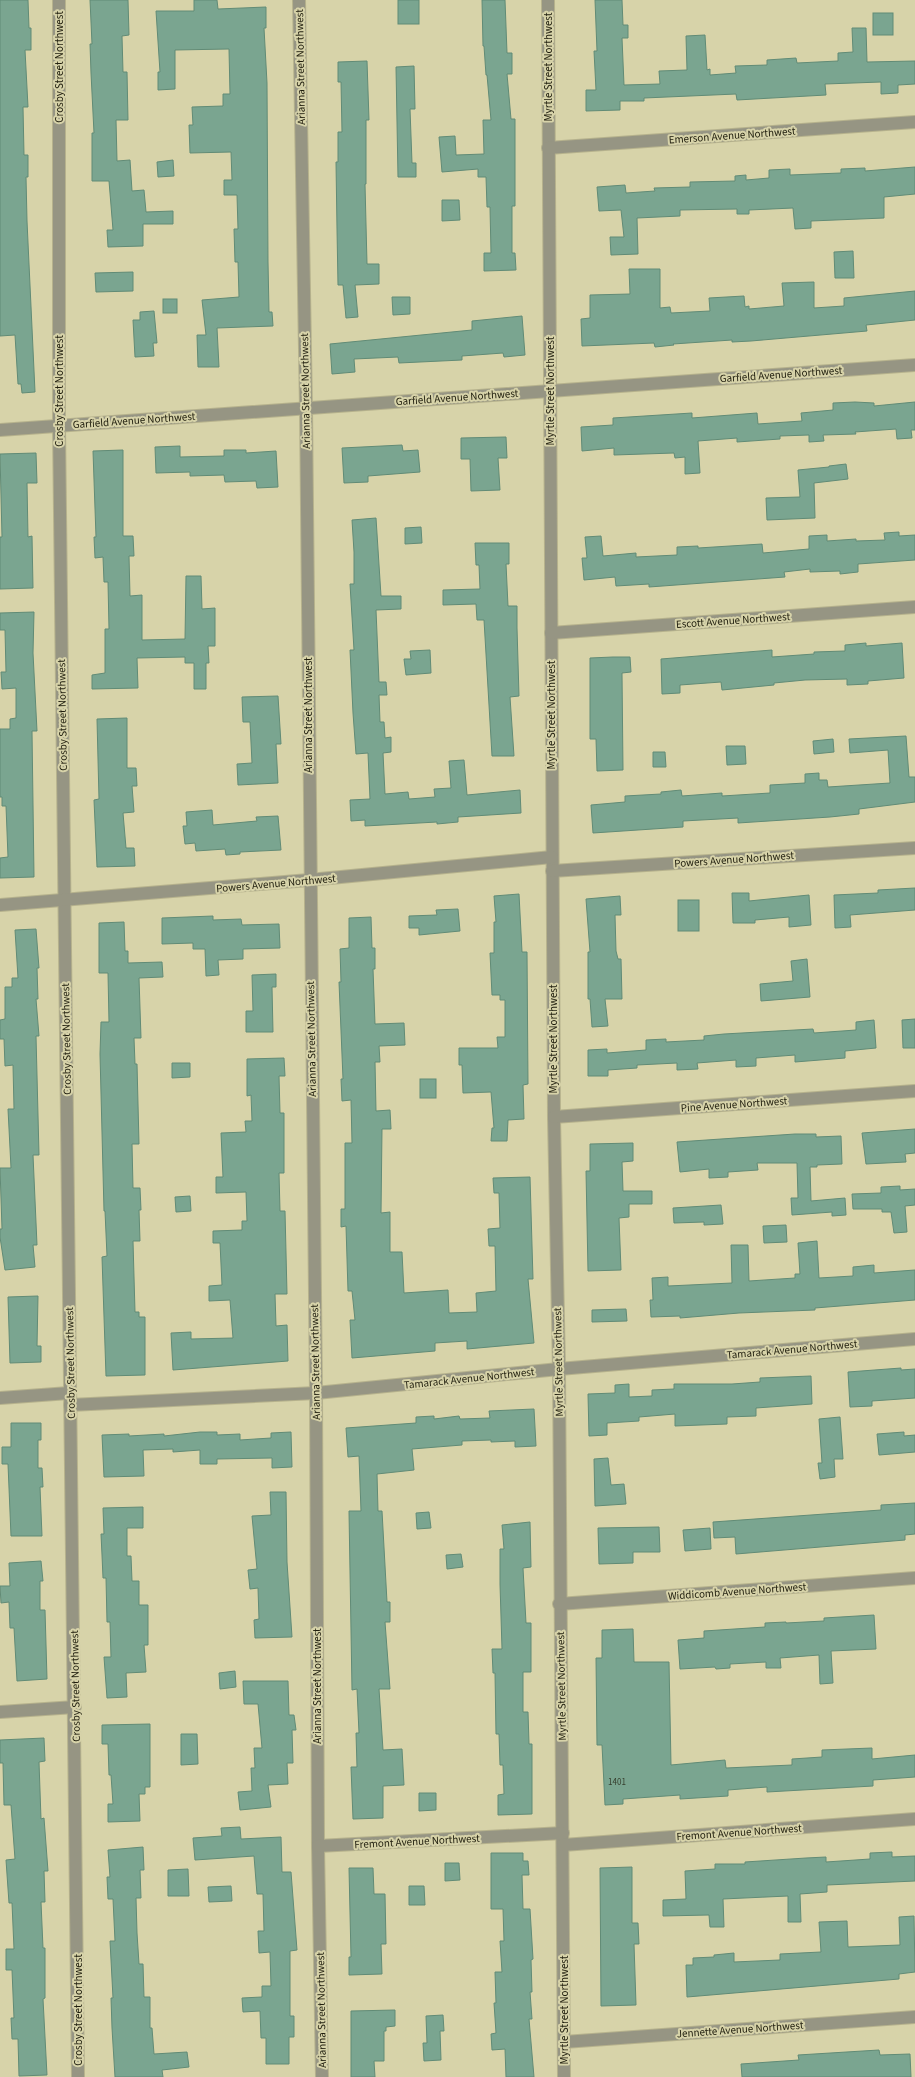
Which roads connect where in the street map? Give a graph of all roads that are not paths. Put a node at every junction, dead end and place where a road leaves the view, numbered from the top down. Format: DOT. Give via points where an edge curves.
graph roads {
  1 [pos="59,0"];
  2 [pos="299,0"];
  3 [pos="548,0"];
  4 [pos="915,122"];
  5 [pos="548,148"];
  6 [pos="915,365"];
  7 [pos="550,390"];
  8 [pos="306,408"];
  9 [pos="59,426"];
  10 [pos="0,430"];
  11 [pos="915,607"];
  12 [pos="551,633"];
  13 [pos="915,848"];
  14 [pos="552,857"];
  15 [pos="552,871"];
  16 [pos="309,880"];
  17 [pos="64,900"];
  18 [pos="0,905"];
  19 [pos="915,1091"];
  20 [pos="554,1117"];
  21 [pos="915,1339"];
  22 [pos="559,1369"];
  23 [pos="316,1393"];
  24 [pos="0,1398"];
  25 [pos="70,1399"];
  26 [pos="915,1578"];
  27 [pos="559,1604"];
  28 [pos="75,1707"];
  29 [pos="0,1712"];
  30 [pos="915,1819"];
  31 [pos="563,1833"];
  32 [pos="564,1845"];
  33 [pos="318,1846"];
  34 [pos="915,2016"];
  35 [pos="564,2042"];
  36 [pos="78,2077"];
  37 [pos="322,2077"];
  38 [pos="564,2077"];
  1 -- 9 [label="street, Crosby Street Northwest"];
  2 -- 8 [label="street, Arianna Street Northwest"];
  3 -- 5 [label="street, Myrtle Street Northwest"];
  4 -- 5 [label="street, Emerson Avenue Northwest"];
  5 -- 7 [label="street, Myrtle Street Northwest"];
  6 -- 7 [label="street, Garfield Avenue Northwest"];
  7 -- 8 [label="street, Garfield Avenue Northwest"];
  7 -- 12 [label="street, Myrtle Street Northwest"];
  8 -- 9 [label="street, Garfield Avenue Northwest"];
  8 -- 16 [label="street, Arianna Street Northwest"];
  9 -- 10 [label="street, Garfield Avenue Northwest"];
  9 -- 17 [label="street, Crosby Street Northwest"];
  11 -- 12 [label="street, Escott Avenue Northwest"];
  12 -- 14 [label="street, Myrtle Street Northwest"];
  13 -- 15 [label="street, Powers Avenue Northwest"];
  14 -- 15 [label="street, Myrtle Street Northwest"];
  14 -- 16 [label="street, Powers Avenue Northwest"];
  15 -- 20 [label="street, Myrtle Street Northwest"];
  16 -- 17 [label="street, Powers Avenue Northwest"];
  16 -- 23 [label="street, Arianna Street Northwest"];
  17 -- 18 [label="street, Powers Avenue Northwest"];
  17 -- 25 [label="street, Crosby Street Northwest"];
  19 -- 20 [label="street, Pine Avenue Northwest"];
  20 -- 22 [label="street, Myrtle Street Northwest"];
  21 -- 22 [label="street, Tamarack Avenue Northwest"];
  22 -- 23 [label="street, Tamarack Avenue Northwest"];
  22 -- 27 [label="street, Myrtle Street Northwest"];
  23 -- 25 [label="street, Tamarack Avenue Northwest"];
  23 -- 33 [label="street, Arianna Street Northwest"];
  24 -- 25 [label="street, Tamarack Avenue Northwest"];
  25 -- 28 [label="street, Crosby Street Northwest"];
  26 -- 27 [label="street, Widdicomb Avenue Northwest"];
  27 -- 31 [label="street, Myrtle Street Northwest"];
  28 -- 29 [label="street"];
  28 -- 36 [label="street, Crosby Street Northwest"];
  30 -- 32 [label="street, Fremont Avenue Northwest"];
  31 -- 32 [label="street, Myrtle Street Northwest"];
  31 -- 33 [label="street, Fremont Avenue Northwest"];
  32 -- 35 [label="street, Myrtle Street Northwest"];
  33 -- 37 [label="street, Arianna Street Northwest"];
  34 -- 35 [label="street, Jennette Avenue Northwest"];
  35 -- 38 [label="street, Myrtle Street Northwest"];
}
